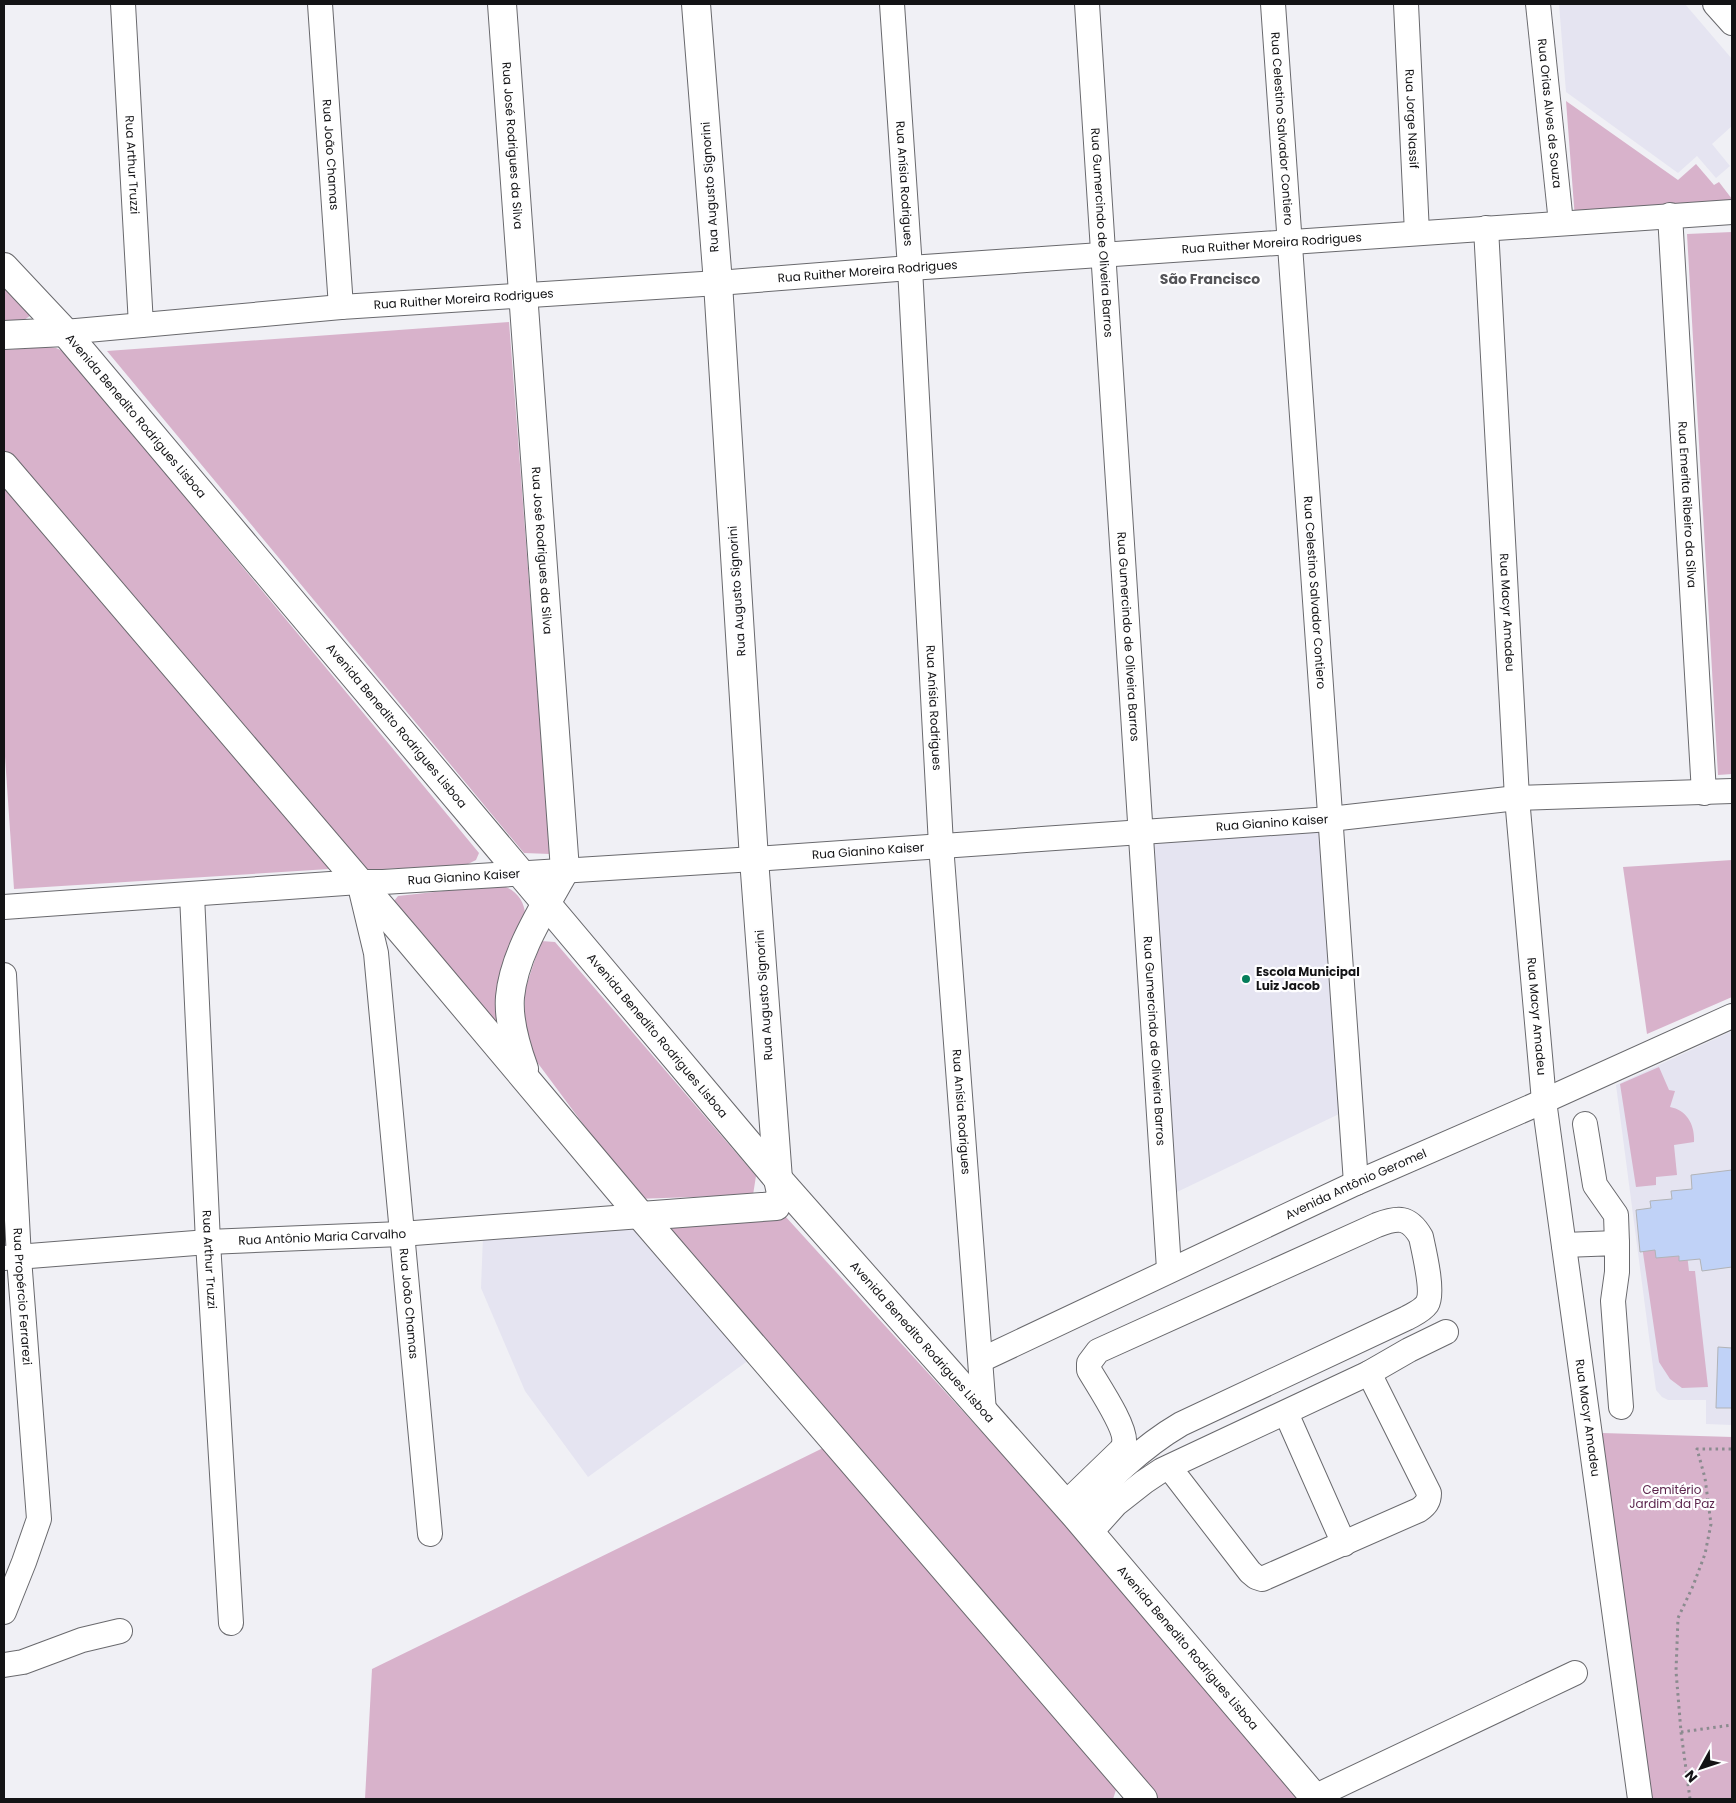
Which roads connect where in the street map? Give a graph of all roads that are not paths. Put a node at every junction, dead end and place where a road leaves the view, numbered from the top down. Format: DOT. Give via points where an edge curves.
graph roads {
  1 [pos="123,4"];
  2 [pos="320,4"];
  3 [pos="502,4"];
  4 [pos="696,4"];
  5 [pos="892,4"];
  6 [pos="1087,4"];
  7 [pos="1273,4"];
  8 [pos="1406,4"];
  9 [pos="1538,4"];
  10 [pos="1715,4"];
  11 [pos="1732,23"];
  12 [pos="1732,212"];
  13 [pos="1670,215"];
  14 [pos="1560,223"];
  15 [pos="1486,228"];
  16 [pos="1417,233"];
  17 [pos="1290,242"];
  18 [pos="1103,255"];
  19 [pos="4,267"];
  20 [pos="910,268"];
  21 [pos="718,283"];
  22 [pos="524,294"];
  23 [pos="341,307"];
  24 [pos="141,325"];
  25 [pos="65,332"];
  26 [pos="4,335"];
  27 [pos="4,466"];
  28 [pos="1732,791"];
  29 [pos="1704,793"];
  30 [pos="1517,798"];
  31 [pos="1330,818"];
  32 [pos="1141,831"];
  33 [pos="941,845"];
  34 [pos="754,859"];
  35 [pos="564,870"];
  36 [pos="521,873"];
  37 [pos="359,882"];
  38 [pos="192,895"];
  39 [pos="546,905"];
  40 [pos="4,907"];
  41 [pos="408,939"];
  42 [pos="376,953"];
  43 [pos="4,975"];
  44 [pos="1732,1016"];
  45 [pos="529,1081"];
  46 [pos="1544,1101"];
  47 [pos="1585,1124"];
  48 [pos="778,1179"];
  49 [pos="1356,1183"];
  50 [pos="641,1216"];
  51 [pos="401,1234"];
  52 [pos="208,1242"];
  53 [pos="1617,1242"];
  54 [pos="1564,1245"];
  55 [pos="11,1258"];
  56 [pos="1170,1269"];
  57 [pos="1446,1332"];
  58 [pos="981,1360"];
  59 [pos="1369,1373"];
  60 [pos="1620,1406"];
  61 [pos="984,1412"];
  62 [pos="1286,1413"];
  63 [pos="1166,1469"];
  64 [pos="1099,1481"];
  65 [pos="1078,1519"];
  66 [pos="430,1534"];
  67 [pos="1344,1544"];
  68 [pos="4,1612"];
  69 [pos="231,1623"];
  70 [pos="120,1631"];
  71 [pos="4,1665"];
  72 [pos="1575,1673"];
  73 [pos="1315,1798"];
  74 [pos="1143,1799"];
  75 [pos="1640,1799"];
  1 -- 24 [label="street, Rua Arthur Truzzi"];
  2 -- 23 [label="street, Rua João Chamas"];
  3 -- 22 [label="main road, Rua José Rodrigues da Silva"];
  4 -- 21 [label="main road, Rua Augusto Signorini"];
  5 -- 20 [label="street, Rua Anísia Rodrigues"];
  6 -- 18 [label="street, Rua Gumercindo de Oliveira Barros"];
  7 -- 17 [label="street, Rua Celestino Salvador Contiero"];
  8 -- 16 [label="street, Rua Jorge Nassif"];
  9 -- 14 [label="street, Rua Orias Alves de Souza"];
  10 -- 11 [label="street"];
  12 -- 13 [label="street, Rua Ruither Moreira Rodrigues"];
  13 -- 14 [label="street, Rua Ruither Moreira Rodrigues"];
  13 -- 29 [label="street, Rua Emerita Ribeiro da Silva"];
  14 -- 15 [label="street, Rua Ruither Moreira Rodrigues"];
  15 -- 16 [label="street, Rua Ruither Moreira Rodrigues"];
  15 -- 30 [label="street, Rua Macyr Amadeu"];
  16 -- 17 [label="street, Rua Ruither Moreira Rodrigues"];
  17 -- 18 [label="street, Rua Ruither Moreira Rodrigues"];
  17 -- 31 [label="street, Rua Celestino Salvador Contiero"];
  18 -- 20 [label="street, Rua Ruither Moreira Rodrigues"];
  18 -- 32 [label="street, Rua Gumercindo de Oliveira Barros"];
  19 -- 25 [label="main road, Avenida Benedito Rodrigues Lisboa"];
  20 -- 21 [label="street, Rua Ruither Moreira Rodrigues"];
  20 -- 33 [label="street, Rua Anísia Rodrigues"];
  21 -- 22 [label="street, Rua Ruither Moreira Rodrigues"];
  21 -- 34 [label="main road, Rua Augusto Signorini"];
  22 -- 23 [label="street, Rua Ruither Moreira Rodrigues"];
  22 -- 35 [label="main road, Rua José Rodrigues da Silva"];
  23 -- 24 [label="street, Rua Ruither Moreira Rodrigues"];
  24 -- 25 [label="street, Rua Ruither Moreira Rodrigues"];
  25 -- 26 [label="main road, Rua Ruither Moreira Rodrigues"];
  25 -- 36 [label="main road, Avenida Benedito Rodrigues Lisboa"];
  27 -- 37 [label="main road"];
  28 -- 29 [label="street, Rua Gianino Kaiser"];
  29 -- 30 [label="street, Rua Gianino Kaiser"];
  30 -- 31 [label="street, Rua Gianino Kaiser"];
  30 -- 46 [label="street, Rua Macyr Amadeu"];
  31 -- 32 [label="street, Rua Gianino Kaiser"];
  31 -- 49 [label="street, Rua Celestino Salvador Contiero"];
  32 -- 33 [label="street, Rua Gianino Kaiser"];
  32 -- 56 [label="street, Rua Gumercindo de Oliveira Barros"];
  33 -- 34 [label="street, Rua Gianino Kaiser"];
  33 -- 58 [label="street, Rua Anísia Rodrigues"];
  34 -- 35 [label="street, Rua Gianino Kaiser"];
  34 -- 48 [label="main road, Rua Augusto Signorini"];
  35 -- 36 [label="street, Rua Gianino Kaiser"];
  35 -- 39 [label="main road"];
  36 -- 37 [label="street, Rua Gianino Kaiser"];
  36 -- 39 [label="main road, Avenida Benedito Rodrigues Lisboa"];
  37 -- 38 [label="street, Rua Gianino Kaiser"];
  37 -- 41 [label="main road"];
  37 -- 42 [label="street, Rua João Chamas"];
  38 -- 40 [label="street, Rua Gianino Kaiser"];
  38 -- 52 [label="street, Rua Arthur Truzzi"];
  39 -- 45 [label="main road" via="516,965 510,998 513,1031"];
  39 -- 48 [label="main road, Avenida Benedito Rodrigues Lisboa"];
  41 -- 42 [label="street" via="389,940"];
  41 -- 45 [label="main road"];
  42 -- 51 [label="street, Rua João Chamas"];
  43 -- 55 [label="street, Rua Propércio Ferrarezi"];
  44 -- 46 [label="street, Avenida Antônio Geromel"];
  45 -- 50 [label="main road"];
  46 -- 49 [label="street, Avenida Antônio Geromel"];
  46 -- 54 [label="street, Rua Macyr Amadeu"];
  47 -- 53 [label="street" via="1595,1185 1616,1215"];
  48 -- 50 [label="main road, Rua Augusto Signorini" via="781,1193 776,1206"];
  48 -- 61 [label="main road, Avenida Benedito Rodrigues Lisboa"];
  49 -- 56 [label="street, Avenida Antônio Geromel"];
  50 -- 51 [label="street, Rua Antônio Maria Carvalho"];
  50 -- 74 [label="main road"];
  51 -- 52 [label="street, Rua Antônio Maria Carvalho"];
  51 -- 66 [label="street, Rua João Chamas"];
  52 -- 55 [label="street, Rua Antônio Maria Carvalho"];
  52 -- 69 [label="street, Rua Arthur Truzzi"];
  53 -- 54 [label="street"];
  53 -- 60 [label="street" via="1613,1301"];
  54 -- 75 [label="street, Rua Macyr Amadeu"];
  55 -- 68 [label="street, Rua Propércio Ferrarezi" via="38,1519"];
  56 -- 58 [label="street, Avenida Antônio Geromel"];
  57 -- 59 [label="street"];
  58 -- 61 [label="street, Rua Anísia Rodrigues"];
  59 -- 62 [label="street"];
  59 -- 67 [label="street" via="1429,1493 1429,1500 1419,1510"];
  61 -- 65 [label="main road, Avenida Benedito Rodrigues Lisboa"];
  62 -- 63 [label="street"];
  62 -- 67 [label="street"];
  63 -- 65 [label="street" via="1116,1504"];
  63 -- 67 [label="street" via="1256,1577 1268,1577"];
  64 -- 64 [label="street" via="1181,1424 1423,1309 1429,1291 1421,1237 1417,1230 1404,1220 1377,1225 1098,1352 1089,1362 1089,1370 1124,1436 1124,1445"];
  64 -- 65 [label="street"];
  65 -- 73 [label="main road, Avenida Benedito Rodrigues Lisboa"];
  70 -- 71 [label="street"];
  72 -- 73 [label="street"];
}
